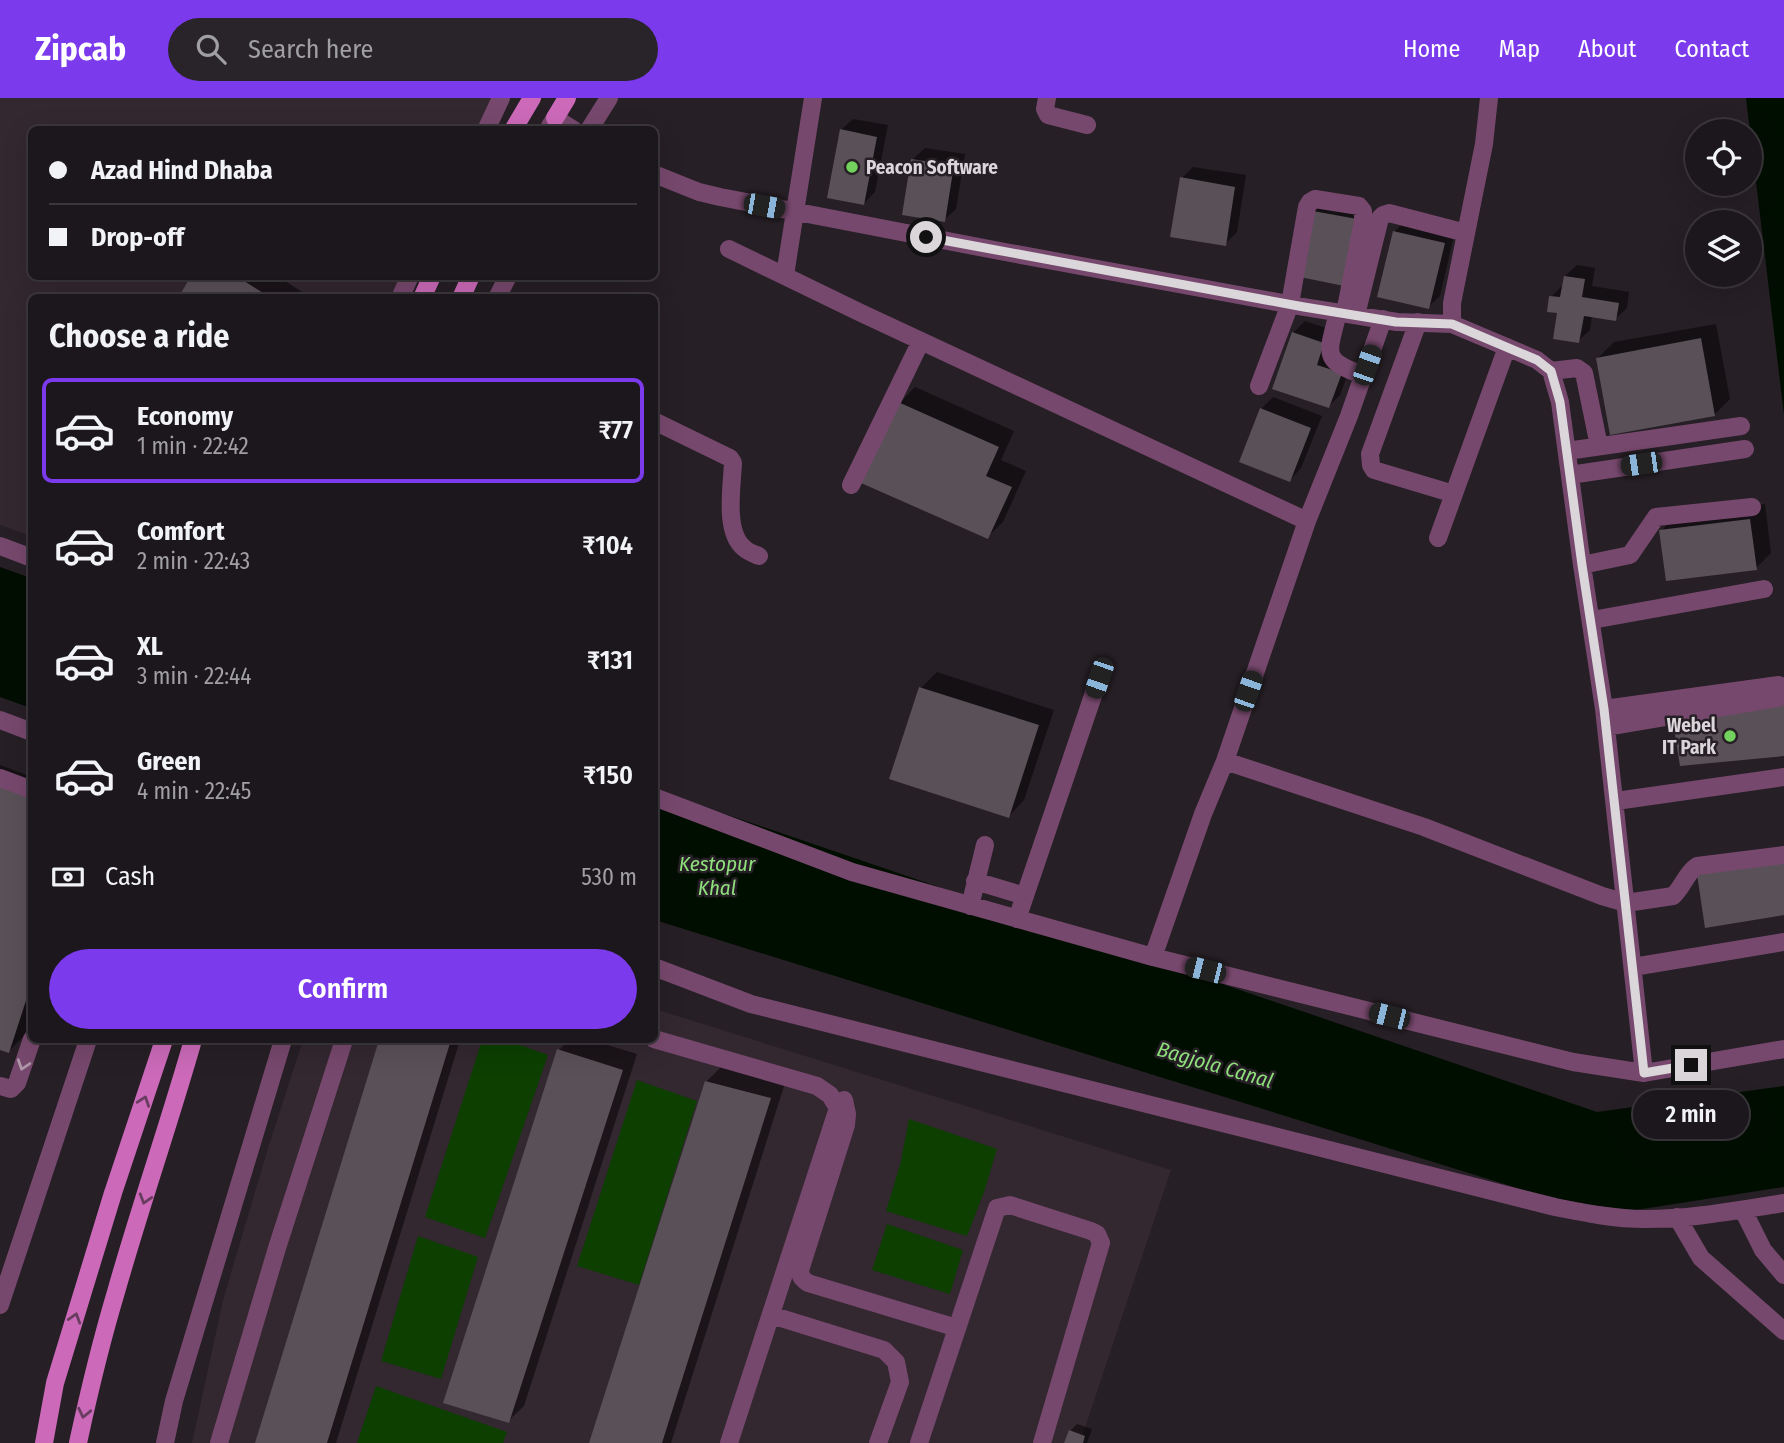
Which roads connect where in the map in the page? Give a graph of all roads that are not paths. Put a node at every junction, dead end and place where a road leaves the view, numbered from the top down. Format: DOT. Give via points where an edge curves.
graph roads {
  1 [pos="501,98"];
  2 [pos="567,98"];
  3 [pos="609,98"];
  4 [pos="813,98"];
  5 [pos="1047,98"];
  6 [pos="1489,98"];
  7 [pos="551,124"];
  8 [pos="1087,125"];
  9 [pos="488,126"];
  10 [pos="592,126"];
  11 [pos="658,176"];
  12 [pos="795,211"];
  13 [pos="1466,233"];
  14 [pos="729,249"];
  15 [pos="785,275"];
  16 [pos="1290,304"];
  17 [pos="1346,314"];
  18 [pos="1383,319"];
  19 [pos="1418,322"];
  20 [pos="1452,324"];
  21 [pos="921,341"];
  22 [pos="1507,347"];
  23 [pos="1551,371"];
  24 [pos="1363,375"];
  25 [pos="1259,386"];
  26 [pos="658,423"];
  27 [pos="1741,426"];
  28 [pos="1600,446"];
  29 [pos="1745,449"];
  30 [pos="1567,451"];
  31 [pos="1570,475"];
  32 [pos="851,485"];
  33 [pos="1454,494"];
  34 [pos="1752,507"];
  35 [pos="1307,521"];
  36 [pos="1438,538"];
  37 [pos="0,546"];
  38 [pos="28,556"];
  39 [pos="759,556"];
  40 [pos="1582,565"];
  41 [pos="1764,589"];
  42 [pos="1592,620"];
  43 [pos="1099,678"];
  44 [pos="1778,691"];
  45 [pos="1606,718"];
  46 [pos="0,720"];
  47 [pos="28,730"];
  48 [pos="1225,761"];
  49 [pos="1784,777"];
  50 [pos="0,778"];
  51 [pos="28,788"];
  52 [pos="658,799"];
  53 [pos="1616,801"];
  54 [pos="985,845"];
  55 [pos="1784,855"];
  56 [pos="975,881"];
  57 [pos="1025,896"];
  58 [pos="1626,904"];
  59 [pos="970,906"];
  60 [pos="1017,919"];
  61 [pos="1784,943"];
  62 [pos="1153,957"];
  63 [pos="1633,967"];
  64 [pos="658,969"];
  65 [pos="658,1040"];
  66 [pos="31,1043"];
  67 [pos="87,1043"];
  68 [pos="163,1043"];
  69 [pos="192,1043"];
  70 [pos="282,1043"];
  71 [pos="343,1043"];
  72 [pos="1784,1049"];
  73 [pos="791,1069"];
  74 [pos="1644,1073"];
  75 [pos="0,1086"];
  76 [pos="1784,1203"];
  77 [pos="1743,1210"];
  78 [pos="1677,1217"];
  79 [pos="1784,1275"];
  80 [pos="3,1286"];
  81 [pos="0,1305"];
  82 [pos="771,1315"];
  83 [pos="957,1328"];
  84 [pos="1784,1331"];
  85 [pos="44,1443"];
  86 [pos="78,1443"];
  87 [pos="165,1443"];
  88 [pos="219,1443"];
  89 [pos="729,1443"];
  90 [pos="878,1443"];
  91 [pos="919,1443"];
  92 [pos="1042,1443"];
  1 -- 9 [label="street"];
  2 -- 7 [label="main road"];
  3 -- 10 [label="street"];
  4 -- 12 [label="street"];
  5 -- 8 [label="street" via="1048,115"];
  6 -- 13 [label="street"];
  11 -- 12 [label="street" via="699,192"];
  12 -- 15 [label="street"];
  12 -- 16 [label="street"];
  13 -- 17 [label="street" via="1390,213 1382,215"];
  13 -- 20 [label="street"];
  14 -- 15 [label="street"];
  15 -- 21 [label="street"];
  16 -- 17 [label="street"];
  16 -- 17 [label="street" via="1307,206 1315,199 1359,206 1363,221"];
  16 -- 25 [label="street"];
  17 -- 18 [label="street"];
  17 -- 24 [label="street" via="1329,348 1331,356 1346,369"];
  18 -- 19 [label="street"];
  18 -- 24 [label="street"];
  19 -- 20 [label="street"];
  19 -- 33 [label="street" via="1370,454 1371,465 1374,470"];
  20 -- 22 [label="street"];
  21 -- 32 [label="street"];
  21 -- 35 [label="street"];
  22 -- 23 [label="street"];
  22 -- 33 [label="street"];
  23 -- 28 [label="street" via="1577,368 1584,373"];
  23 -- 30 [label="street"];
  24 -- 35 [label="street"];
  26 -- 39 [label="street" via="730,458 732,527 744,549"];
  27 -- 28 [label="street"];
  28 -- 30 [label="street"];
  29 -- 31 [label="street"];
  30 -- 31 [label="street"];
  31 -- 40 [label="street"];
  33 -- 36 [label="street"];
  34 -- 40 [label="street" via="1656,517 1630,555"];
  35 -- 48 [label="street"];
  37 -- 38 [label="street"];
  40 -- 42 [label="street"];
  41 -- 42 [label="street"];
  42 -- 45 [label="street"];
  43 -- 57 [label="street"];
  44 -- 45 [label="street"];
  45 -- 53 [label="street"];
  46 -- 47 [label="street"];
  48 -- 58 [label="street" via="1424,827"];
  48 -- 62 [label="street"];
  49 -- 53 [label="street"];
  50 -- 51 [label="street"];
  52 -- 59 [label="street" via="852,872"];
  53 -- 58 [label="street"];
  54 -- 56 [label="street"];
  55 -- 58 [label="street" via="1698,866 1673,896"];
  56 -- 57 [label="street"];
  56 -- 59 [label="street"];
  57 -- 60 [label="street"];
  58 -- 63 [label="street"];
  59 -- 60 [label="street"];
  60 -- 62 [label="street"];
  61 -- 63 [label="street"];
  62 -- 74 [label="street" via="1573,1062"];
  63 -- 74 [label="street"];
  64 -- 78 [label="street" via="776,1011 1555,1207 1602,1216"];
  65 -- 82 [label="street" via="817,1086 838,1108"];
  66 -- 75 [label="street, one-way" via="17,1083 11,1089"];
  67 -- 80 [label="street"];
  85 -- 68 [label="main road, one-way" via="55,1383"];
  69 -- 86 [label="main road, one-way" via="116,1292"];
  70 -- 87 [label="street"];
  71 -- 88 [label="street"];
  72 -- 74 [label="street"];
  73 -- 83 [label="street" via="835,1084 848,1114 800,1273 802,1279"];
  76 -- 77 [label="street"];
  77 -- 78 [label="street"];
  77 -- 79 [label="street" via="1763,1250"];
  78 -- 84 [label="street" via="1701,1258"];
  80 -- 81 [label="street"];
  82 -- 89 [label="street"];
  82 -- 90 [label="street" via="884,1350 896,1362 900,1382"];
  83 -- 91 [label="street"];
  83 -- 92 [label="street" via="997,1209 1010,1205 1097,1234 1101,1242"];
}
